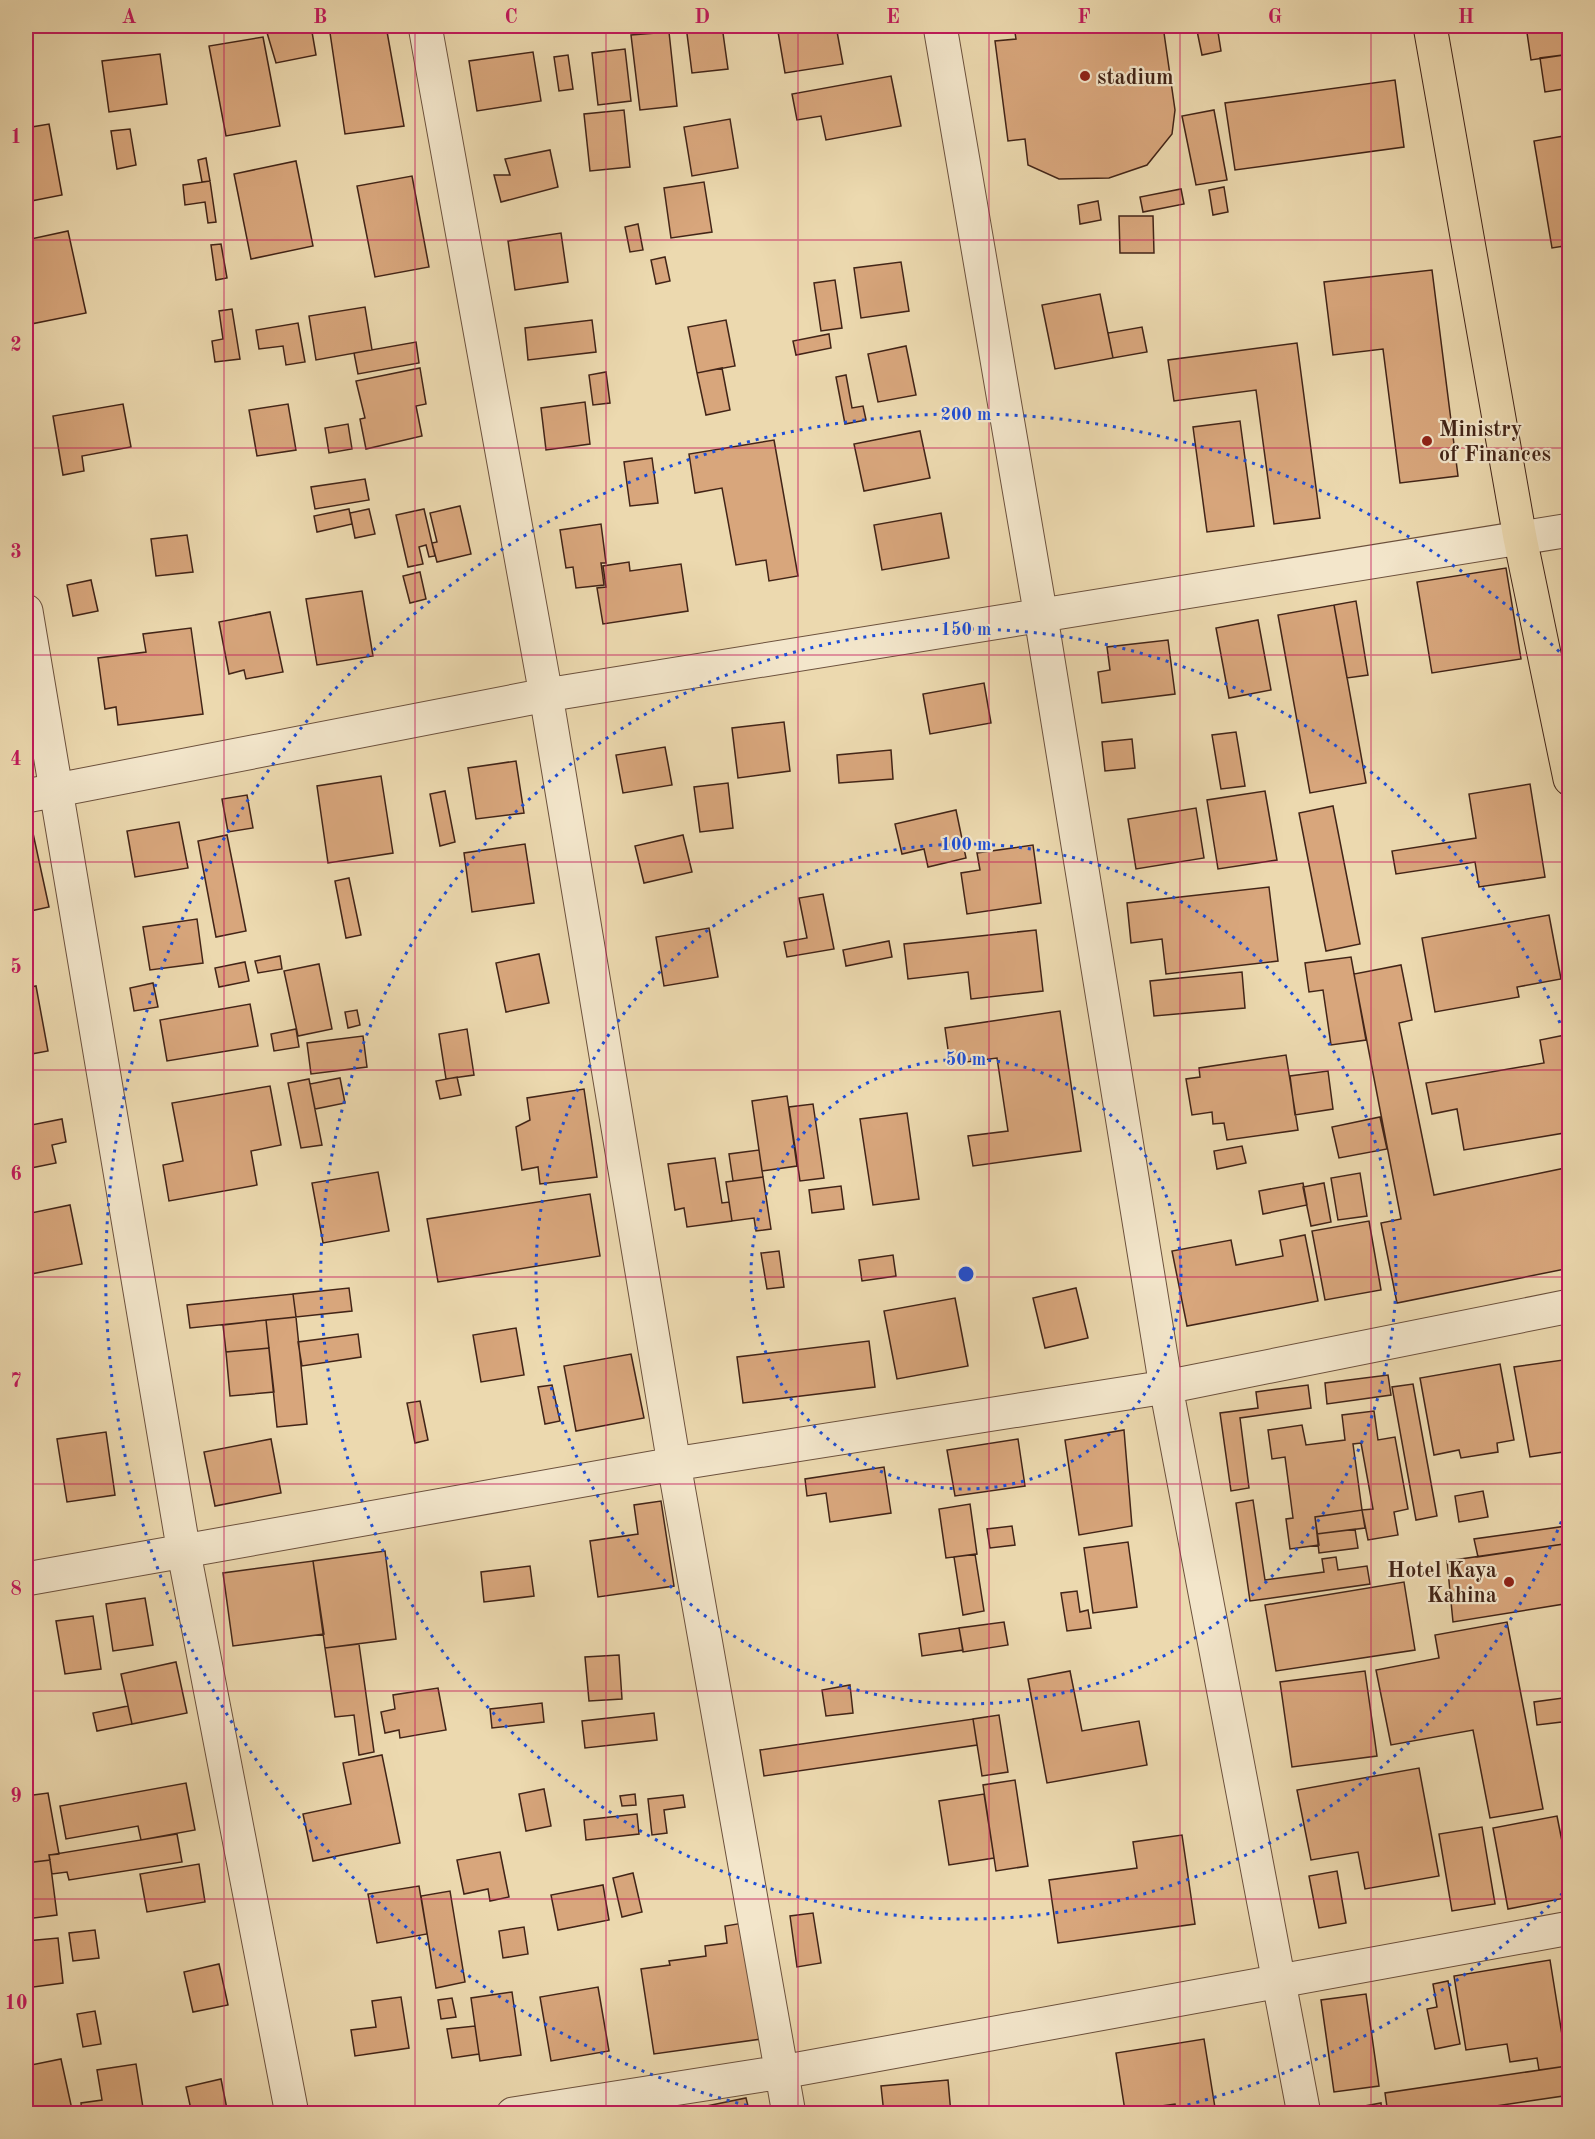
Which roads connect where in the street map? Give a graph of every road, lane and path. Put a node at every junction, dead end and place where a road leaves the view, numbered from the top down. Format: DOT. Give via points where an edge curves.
graph roads {
  1 [pos="425,26"];
  2 [pos="940,26"];
  3 [pos="1430,26"];
  4 [pos="1569,530"];
  5 [pos="1520,538"];
  6 [pos="26,611"];
  7 [pos="1041,618"];
  8 [pos="546,695"];
  9 [pos="1569,779"];
  10 [pos="58,791"];
  11 [pos="26,796"];
  12 [pos="1569,1306"];
  13 [pos="1166,1387"];
  14 [pos="674,1464"];
  15 [pos="184,1552"];
  16 [pos="26,1579"];
  17 [pos="1569,1928"];
  18 [pos="1280,1980"];
  19 [pos="782,2072"];
  20 [pos="292,2114"];
  21 [pos="513,2114"];
  22 [pos="789,2114"];
  23 [pos="1304,2114"];
  1 -- 8 [label="street"];
  2 -- 7 [label="street"];
  3 -- 5 [label="highway"];
  4 -- 5 [label="street"];
  5 -- 7 [label="street"];
  5 -- 9 [label="highway"];
  6 -- 10 [label="street"];
  7 -- 8 [label="street"];
  7 -- 13 [label="street"];
  8 -- 10 [label="street"];
  8 -- 14 [label="street"];
  10 -- 11 [label="street"];
  10 -- 15 [label="street"];
  12 -- 13 [label="street"];
  13 -- 14 [label="street"];
  13 -- 18 [label="street"];
  14 -- 15 [label="street"];
  14 -- 19 [label="street"];
  15 -- 16 [label="street"];
  15 -- 20 [label="street"];
  17 -- 18 [label="street"];
  18 -- 19 [label="street"];
  18 -- 23 [label="street"];
  19 -- 21 [label="street"];
  19 -- 22 [label="street"];
}
